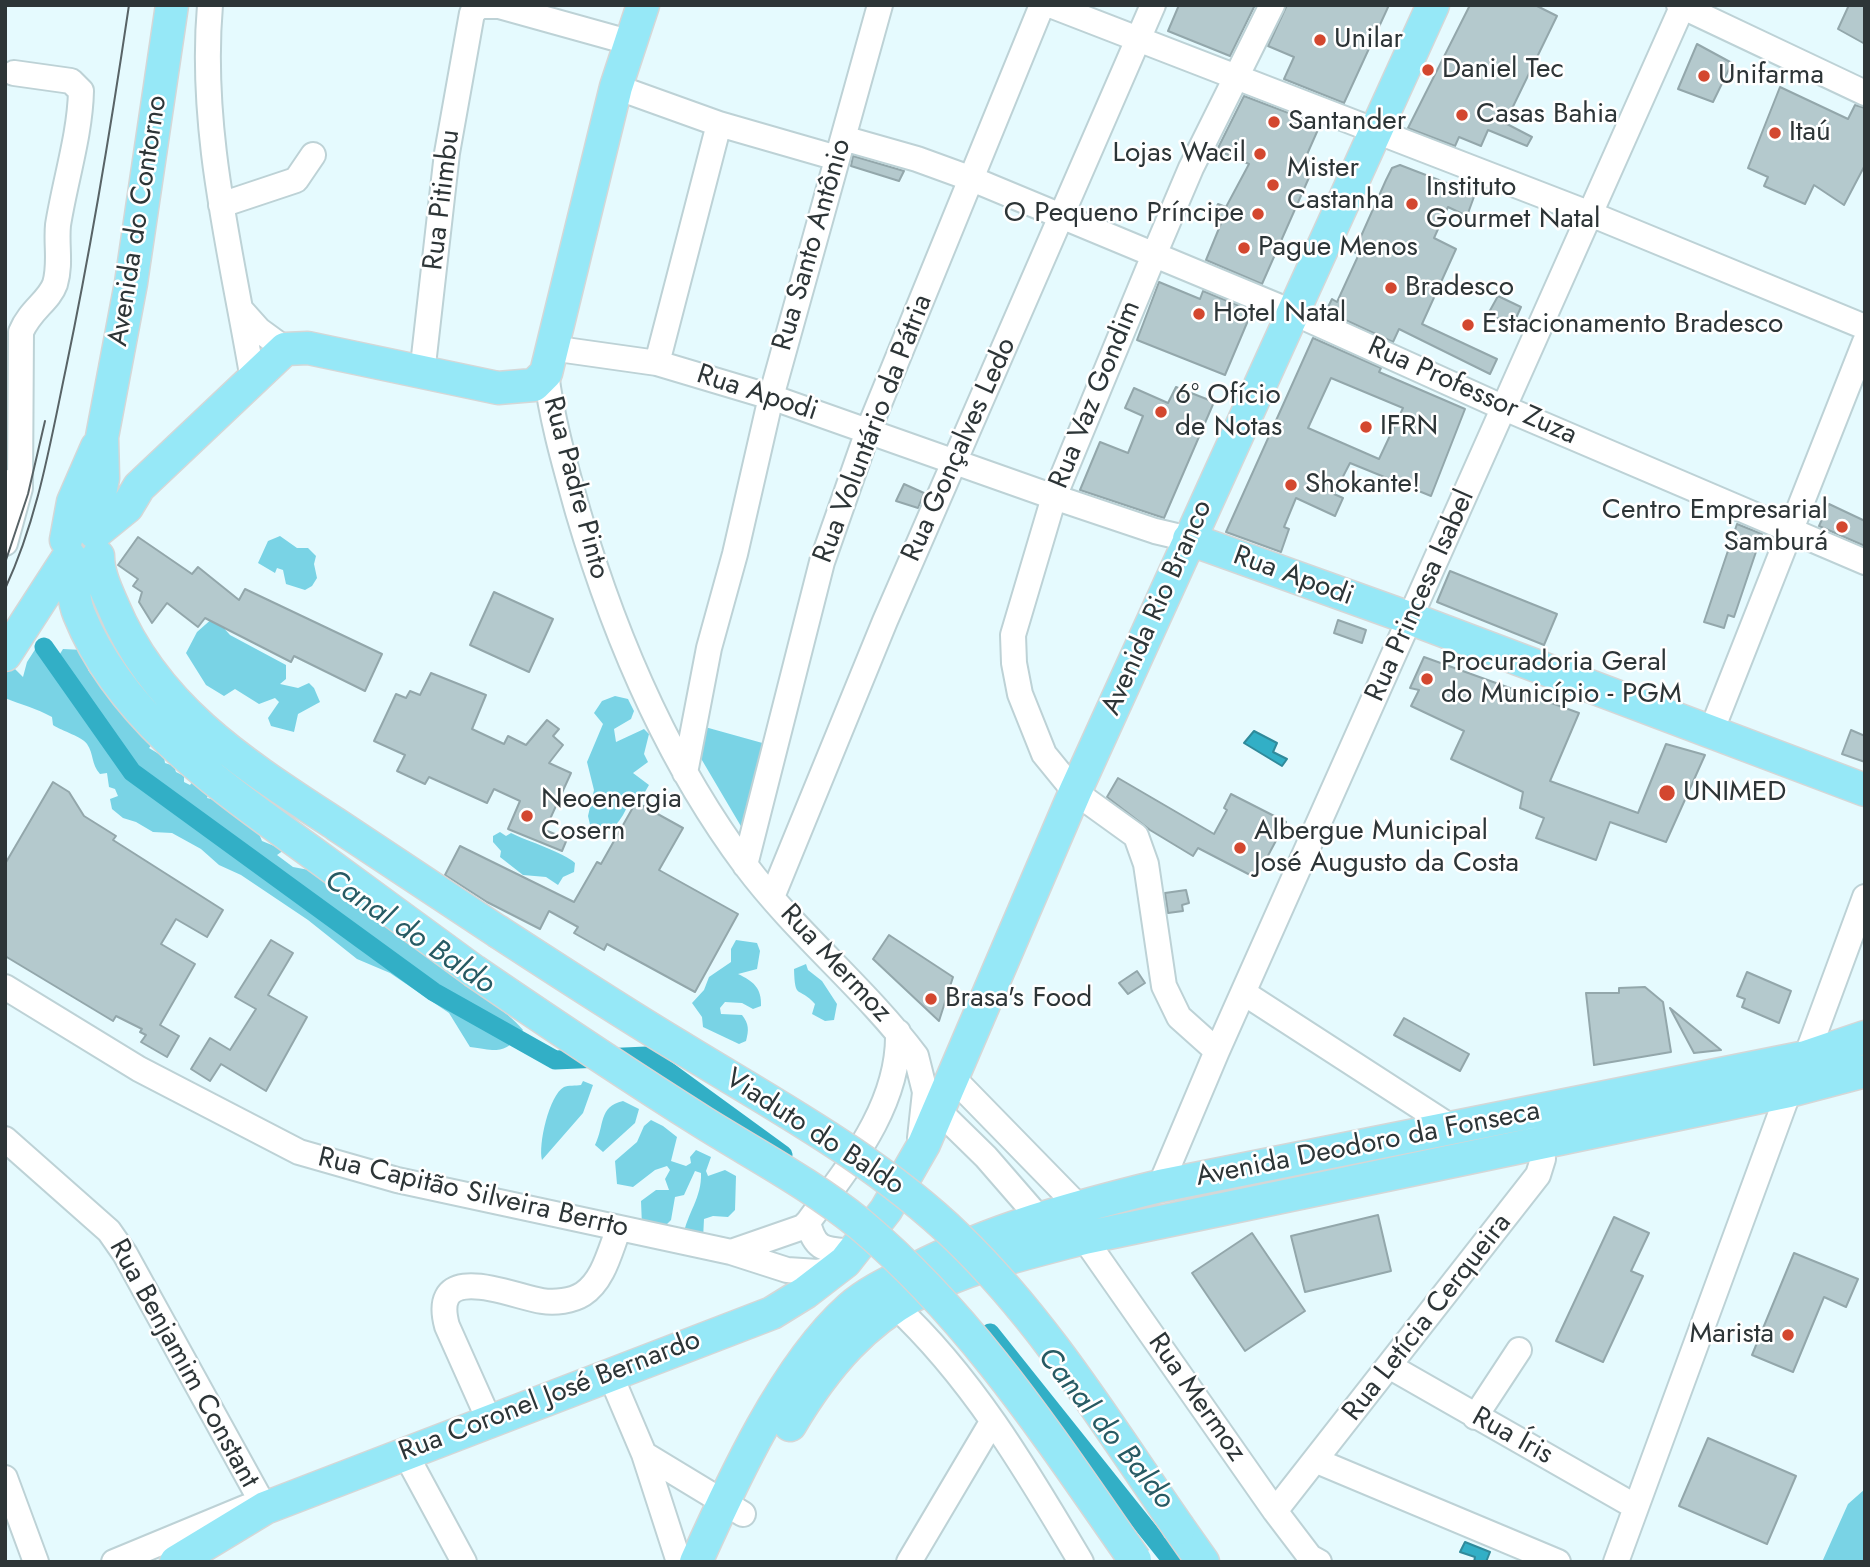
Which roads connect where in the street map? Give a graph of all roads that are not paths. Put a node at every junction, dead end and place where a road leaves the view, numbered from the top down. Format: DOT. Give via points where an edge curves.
graph roads {
  1 [pos="172,5"];
  2 [pos="210,5"];
  3 [pos="643,5"];
  4 [pos="880,5"];
  5 [pos="1042,5"];
  6 [pos="1051,5"];
  7 [pos="1153,5"];
  8 [pos="1272,5"];
  9 [pos="1433,5"];
  10 [pos="1681,6"];
  11 [pos="1139,38"];
  12 [pos="632,43"];
  13 [pos="14,74"];
  14 [pos="1237,76"];
  15 [pos="616,88"];
  16 [pos="1865,93"];
  17 [pos="719,124"];
  18 [pos="1375,130"];
  19 [pos="840,148"];
  20 [pos="313,155"];
  21 [pos="972,179"];
  22 [pos="221,205"];
  23 [pos="1588,213"];
  24 [pos="1062,217"];
  25 [pos="1154,255"];
  26 [pos="242,312"];
  27 [pos="1292,312"];
  28 [pos="1865,327"];
  29 [pos="1865,342"];
  30 [pos="285,349"];
  31 [pos="549,360"];
  32 [pos="657,363"];
  33 [pos="422,374"];
  34 [pos="253,380"];
  35 [pos="771,397"];
  36 [pos="1502,407"];
  37 [pos="868,432"];
  38 [pos="102,437"];
  39 [pos="955,462"];
  40 [pos="103,478"];
  41 [pos="13,485"];
  42 [pos="136,492"];
  43 [pos="1054,497"];
  44 [pos="1789,530"];
  45 [pos="1189,539"];
  46 [pos="5,543"];
  47 [pos="83,546"];
  48 [pos="1865,562"];
  49 [pos="1412,619"];
  50 [pos="5,655"];
  51 [pos="1711,732"];
  52 [pos="685,773"];
  53 [pos="1865,790"];
  54 [pos="1075,792"];
  55 [pos="745,865"];
  56 [pos="772,897"];
  57 [pos="1865,897"];
  58 [pos="5,987"];
  59 [pos="1244,993"];
  60 [pos="898,1032"];
  61 [pos="1865,1037"];
  62 [pos="1217,1051"];
  63 [pos="1806,1057"];
  64 [pos="1865,1071"];
  65 [pos="953,1078"];
  66 [pos="1685,1081"];
  67 [pos="1789,1091"];
  68 [pos="939,1111"];
  69 [pos="1686,1112"];
  70 [pos="1451,1126"];
  71 [pos="1539,1127"];
  72 [pos="1011,1137"];
  73 [pos="5,1139"];
  74 [pos="1366,1144"];
  75 [pos="918,1156"];
  76 [pos="986,1157"];
  77 [pos="1374,1176"];
  78 [pos="1160,1186"];
  79 [pos="1078,1206"];
  80 [pos="886,1210"];
  81 [pos="1040,1218"];
  82 [pos="805,1224"];
  83 [pos="619,1228"];
  84 [pos="1083,1238"];
  85 [pos="730,1252"];
  86 [pos="846,1259"];
  87 [pos="888,1296"];
  88 [pos="1519,1350"];
  89 [pos="1389,1366"];
  90 [pos="610,1374"];
  91 [pos="1475,1417"];
  92 [pos="489,1420"];
  93 [pos="992,1422"];
  94 [pos="405,1453"];
  95 [pos="643,1454"];
  96 [pos="1317,1461"];
  97 [pos="5,1478"];
  98 [pos="263,1504"];
  99 [pos="1636,1507"];
  100 [pos="734,1508"];
  101 [pos="1275,1511"];
  102 [pos="183,1557"];
  103 [pos="461,1560"];
  104 [pos="1314,1560"];
  105 [pos="1135,1561"];
  106 [pos="36,1562"];
  107 [pos="114,1562"];
  108 [pos="679,1562"];
  109 [pos="696,1562"];
  110 [pos="719,1562"];
  111 [pos="909,1562"];
  112 [pos="1081,1562"];
  113 [pos="1203,1562"];
  114 [pos="1558,1562"];
  115 [pos="1616,1562"];
  1 -- 38 [label="main road, Avenida do Contorno" via="131,284"];
  2 -- 22 [label="street" via="208,104"];
  3 -- 12 [label="main road, Rua Padre Pinto"];
  4 -- 19 [label="street, Rua Santo Antônio"];
  5 -- 21 [label="street, Rua Voluntário da Pátria"];
  6 -- 11 [label="street"];
  7 -- 11 [label="street, Rua Gonçalves Ledo"];
  8 -- 14 [label="street, Rua Vaz Gondim"];
  9 -- 18 [label="main road, Avenida Rio Branco"];
  10 -- 16 [label="street"];
  10 -- 23 [label="street, Rua Princesa Isabel"];
  11 -- 14 [label="street"];
  11 -- 24 [label="street, Rua Gonçalves Ledo"];
  12 -- 15 [label="main road, Rua Padre Pinto"];
  12 -- 33 [label="street, Rua Pitimbu" via="499,6 474,9 447,153"];
  13 -- 41 [label="street" via="71,81 81,91 58,227 54,286 27,316 21,332"];
  14 -- 18 [label="street"];
  14 -- 25 [label="street, Rua Vaz Gondim"];
  15 -- 17 [label="street, Rua Professor Zuza"];
  15 -- 31 [label="main road, Rua Padre Pinto"];
  17 -- 19 [label="street, Rua Professor Zuza"];
  17 -- 32 [label="street"];
  18 -- 23 [label="street"];
  18 -- 27 [label="main road, Avenida Rio Branco"];
  19 -- 21 [label="street, Rua Professor Zuza" via="917,159"];
  19 -- 35 [label="street, Rua Santo Antônio"];
  20 -- 22 [label="street" via="296,180"];
  21 -- 24 [label="street, Rua Professor Zuza"];
  21 -- 37 [label="street, Rua Voluntário da Pátria"];
  22 -- 26 [label="street"];
  23 -- 28 [label="street"];
  23 -- 36 [label="street, Rua Princesa Isabel"];
  24 -- 25 [label="street, Rua Professor Zuza"];
  24 -- 39 [label="street, Rua Gonçalves Ledo"];
  25 -- 27 [label="street, Rua Professor Zuza"];
  25 -- 43 [label="street, Rua Vaz Gondim"];
  26 -- 30 [label="street"];
  26 -- 34 [label="street"];
  27 -- 36 [label="street, Rua Professor Zuza"];
  27 -- 45 [label="main road, Avenida Rio Branco"];
  29 -- 44 [label="street"];
  30 -- 33 [label="main road" via="308,348"];
  30 -- 34 [label="main road"];
  31 -- 32 [label="street, Rua Apodi"];
  31 -- 33 [label="main road" via="534,385 517,388"];
  31 -- 52 [label="street, Rua Padre Pinto" via="551,419 604,598"];
  32 -- 35 [label="street, Rua Apodi"];
  34 -- 42 [label="main road"];
  35 -- 37 [label="street, Rua Apodi"];
  35 -- 52 [label="street, Rua Santo Antônio" via="709,648"];
  36 -- 44 [label="street, Rua Professor Zuza"];
  36 -- 49 [label="street, Rua Princesa Isabel"];
  37 -- 39 [label="street, Rua Apodi"];
  37 -- 55 [label="street, Rua Voluntário da Pátria" via="821,562"];
  38 -- 40 [label="main road, Avenida do Contorno"];
  38 -- 47 [label="main road, Avenida do Contorno" via="74,502"];
  39 -- 43 [label="street, Rua Apodi"];
  39 -- 56 [label="street, Rua Gonçalves Ledo"];
  40 -- 42 [label="main road" via="115,491"];
  40 -- 47 [label="main road, Avenida do Contorno"];
  41 -- 46 [label="street"];
  42 -- 47 [label="main road" via="127,507"];
  43 -- 45 [label="street, Rua Apodi"];
  43 -- 54 [label="street, Rua Vaz Gondim" via="1020,605 1013,635 1014,663 1020,694 1044,754"];
  44 -- 48 [label="street, Rua Professor Zuza"];
  44 -- 51 [label="street"];
  45 -- 49 [label="main road, Rua Apodi"];
  45 -- 54 [label="main road, Avenida Rio Branco"];
  47 -- 50 [label="main road"];
  47 -- 105 [label="main road, Viaduto do Baldo, bridge" via="74,590 78,612 105,661 150,722 247,805 474,971 833,1204 876,1239 943,1303 1002,1370"];
  47 -- 113 [label="main road, Viaduto do Baldo, bridge" via="130,642 192,720 266,778 497,931 823,1133 909,1194 959,1239 1054,1346"];
  49 -- 51 [label="main road, Rua Apodi"];
  49 -- 59 [label="street, Rua Princesa Isabel"];
  51 -- 53 [label="main road, Rua Apodi"];
  52 -- 55 [label="street, Rua Padre Pinto"];
  54 -- 62 [label="street, Rua Vaz Gondim" via="1136,836 1146,864 1167,994 1190,1030"];
  54 -- 65 [label="main road, Avenida Rio Branco"];
  55 -- 56 [label="street, Rua Padre Pinto"];
  56 -- 60 [label="street, Rua Mermoz"];
  57 -- 63 [label="street"];
  58 -- 83 [label="street, Rua Capitão Silveira Berrto" via="139,1069 299,1152 397,1180"];
  59 -- 62 [label="street, Rua Princesa Isabel"];
  59 -- 70 [label="street"];
  60 -- 75 [label="street, Rua Mermoz" via="922,1072 925,1092"];
  60 -- 82 [label="street, Rua Mermoz" via="897,1066 880,1113"];
  61 -- 63 [label="main road, Avenida Deodoro da Fonseca"];
  62 -- 78 [label="street, Rua Princesa Isabel"];
  63 -- 66 [label="main road, Avenida Deodoro da Fonseca"];
  64 -- 67 [label="main road, Avenida Deodoro da Fonseca"];
  65 -- 68 [label="main road, Avenida Rio Branco"];
  65 -- 72 [label="street"];
  66 -- 69 [label="main road" via="1673,1101"];
  66 -- 71 [label="main road, Avenida Deodoro da Fonseca"];
  67 -- 69 [label="main road, Avenida Deodoro da Fonseca"];
  67 -- 99 [label="street"];
  68 -- 75 [label="main road, Avenida Rio Branco"];
  68 -- 76 [label="street"];
  69 -- 71 [label="main road, Avenida Deodoro da Fonseca"];
  70 -- 71 [label="main road, Avenida Deodoro da Fonseca"];
  70 -- 74 [label="main road, Avenida Deodoro da Fonseca"];
  71 -- 77 [label="main road, Avenida Deodoro da Fonseca"];
  71 -- 89 [label="street, Rua Letícia Cerqueira" via="1543,1164 1538,1175"];
  72 -- 76 [label="street"];
  72 -- 79 [label="street"];
  73 -- 98 [label="street, Rua Benjamim Constant" via="109,1231"];
  74 -- 77 [label="main road"];
  74 -- 78 [label="main road, Avenida Deodoro da Fonseca"];
  75 -- 80 [label="main road, Avenida Rio Branco"];
  76 -- 81 [label="street"];
  77 -- 84 [label="main road, Avenida Deodoro da Fonseca"];
  78 -- 79 [label="main road, Avenida Deodoro da Fonseca"];
  79 -- 81 [label="main road, Avenida Deodoro da Fonseca"];
  80 -- 86 [label="main road, Rua Coronel José Bernardo"];
  81 -- 87 [label="main road, Avenida Deodoro da Fonseca" via="973,1241"];
  82 -- 85 [label="street"];
  82 -- 86 [label="street" via="817,1244"];
  83 -- 85 [label="street, Rua Capitão Silveira Berrto"];
  83 -- 92 [label="street" via="598,1279 580,1296 542,1301 471,1286 454,1290 446,1300 447,1326"];
  84 -- 87 [label="main road, Avenida Deodoro da Fonseca"];
  84 -- 101 [label="street, Rua Mermoz"];
  85 -- 86 [label="street, Rua Capitão Silveira Berrto" via="786,1270 818,1272"];
  86 -- 90 [label="main road, Rua Coronel José Bernardo" via="772,1313"];
  87 -- 93 [label="street" via="960,1375"];
  87 -- 100 [label="main road" via="851,1307 823,1336 768,1419"];
  88 -- 91 [label="street"];
  89 -- 91 [label="street, Rua Íris"];
  89 -- 96 [label="street, Rua Letícia Cerqueira"];
  90 -- 92 [label="main road, Rua Coronel José Bernardo"];
  90 -- 95 [label="street"];
  91 -- 99 [label="street, Rua Íris"];
  92 -- 94 [label="main road, Rua Coronel José Bernardo"];
  93 -- 111 [label="street"];
  93 -- 112 [label="street"];
  94 -- 98 [label="main road, Rua Coronel José Bernardo"];
  94 -- 103 [label="street"];
  95 -- 100 [label="street"];
  95 -- 108 [label="street"];
  96 -- 101 [label="street, Rua Letícia Cerqueira"];
  96 -- 114 [label="street"];
  97 -- 106 [label="street"];
  98 -- 102 [label="main road, Rua Coronel José Bernardo"];
  98 -- 107 [label="street"];
  99 -- 115 [label="street"];
  100 -- 109 [label="main road"];
  100 -- 110 [label="main road"];
  101 -- 104 [label="street, Rua Mermoz"];
}
